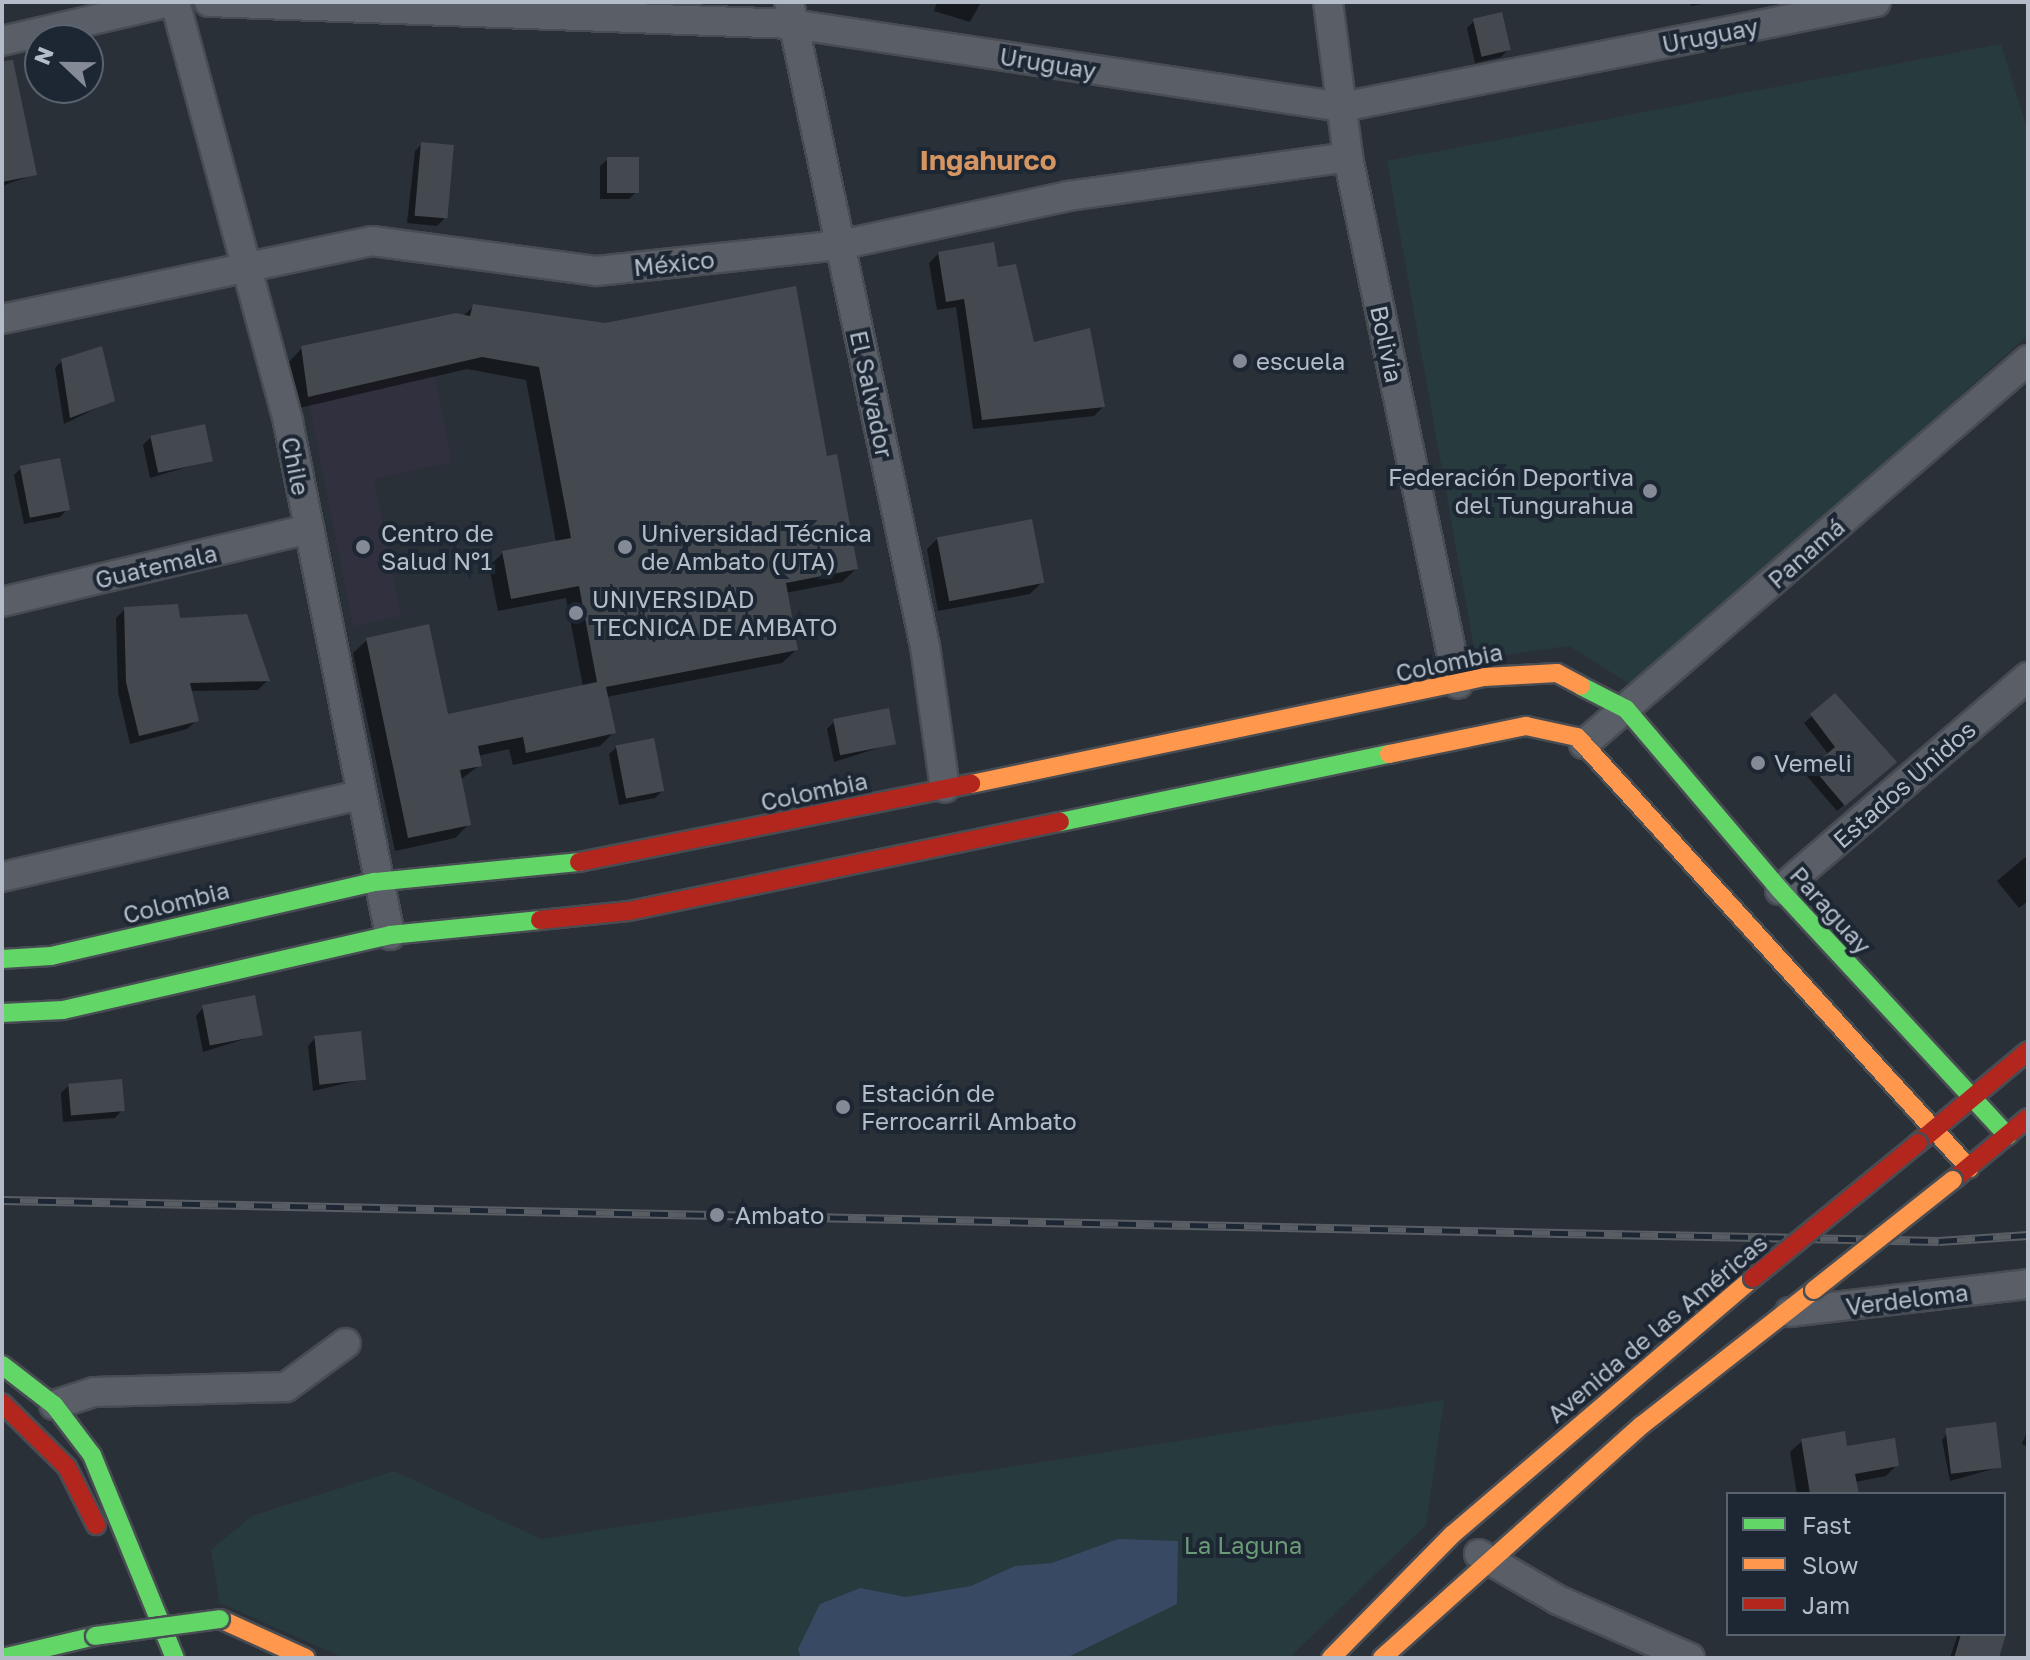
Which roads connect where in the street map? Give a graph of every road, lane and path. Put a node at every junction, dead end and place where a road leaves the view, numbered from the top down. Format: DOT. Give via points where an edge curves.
graph roads {
  1 [pos="169,2"];
  2 [pos="175,2"];
  3 [pos="209,2"];
  4 [pos="1328,2"];
  5 [pos="1876,2"];
  6 [pos="790,13"];
  7 [pos="2,41"];
  8 [pos="1342,107"];
  9 [pos="1348,157"];
  10 [pos="840,245"];
  11 [pos="244,263"];
  12 [pos="2,319"];
  13 [pos="2028,360"];
  14 [pos="309,529"];
  15 [pos="2,602"];
  16 [pos="2028,677"];
  17 [pos="1458,684"];
  18 [pos="1626,709"];
  19 [pos="1584,744"];
  20 [pos="945,788"];
  21 [pos="361,795"];
  22 [pos="2,877"];
  23 [pos="375,882"];
  24 [pos="1780,890"];
  25 [pos="390,935"];
  26 [pos="2,959"];
  27 [pos="2,1013"];
  28 [pos="2028,1051"];
  29 [pos="1972,1100"];
  30 [pos="2028,1118"];
  31 [pos="2008,1136"];
  32 [pos="1925,1137"];
  33 [pos="1969,1168"];
  34 [pos="2028,1284"];
  35 [pos="1785,1313"];
  36 [pos="346,1343"];
  37 [pos="2,1365"];
  38 [pos="2,1403"];
  39 [pos="54,1405"];
  40 [pos="1453,1534"];
  41 [pos="107,1552"];
  42 [pos="1488,1561"];
  43 [pos="128,1606"];
  44 [pos="142,1645"];
  45 [pos="72,1651"];
  46 [pos="275,1651"];
  47 [pos="1678,1657"];
  48 [pos="2,1658"];
  49 [pos="175,1658"];
  50 [pos="306,1658"];
  51 [pos="1331,1658"];
  52 [pos="1382,1658"];
  1 -- 7 [label="street"];
  2 -- 11 [label="street, Chile"];
  3 -- 6 [label="street, Uruguay"];
  4 -- 8 [label="street, Bolivia"];
  5 -- 8 [label="street, Uruguay"];
  6 -- 8 [label="street, Uruguay"];
  6 -- 10 [label="street, El Salvador"];
  8 -- 9 [label="street, Bolivia"];
  9 -- 10 [label="street, México" via="1068,196"];
  9 -- 17 [label="street, Bolivia"];
  10 -- 11 [label="street, México" via="597,271 372,241"];
  10 -- 20 [label="street, El Salvador" via="925,646"];
  11 -- 12 [label="street, México"];
  11 -- 14 [label="street, Chile"];
  13 -- 18 [label="street, Panamá"];
  14 -- 15 [label="street, Guatemala"];
  14 -- 21 [label="street, Chile"];
  16 -- 24 [label="street, Estados Unidos"];
  17 -- 18 [label="main road, Colombia" via="1523,670 1557,673"];
  17 -- 20 [label="main road, Colombia"];
  18 -- 19 [label="street, Panamá"];
  18 -- 24 [label="main road, Paraguay"];
  19 -- 25 [label="main road" via="1526,726 629,911"];
  19 -- 32 [label="main road"];
  20 -- 23 [label="main road, Colombia" via="619,858"];
  21 -- 22 [label="street"];
  21 -- 23 [label="street, Chile"];
  23 -- 25 [label="street, Chile"];
  23 -- 26 [label="main road, Colombia" via="51,956"];
  24 -- 29 [label="main road, Paraguay"];
  25 -- 27 [label="main road" via="63,1010"];
  28 -- 29 [label="main road, Avenida de las Américas"];
  29 -- 31 [label="main road, Paraguay"];
  29 -- 32 [label="main road, Avenida de las Américas"];
  30 -- 31 [label="main road"];
  31 -- 33 [label="main road"];
  32 -- 33 [label="main road"];
  32 -- 40 [label="main road, Avenida de las Américas, bridge"];
  33 -- 35 [label="main road, bridge"];
  34 -- 35 [label="street, Verdeloma"];
  35 -- 42 [label="main road" via="1642,1425"];
  36 -- 39 [label="street" via="286,1387 94,1392"];
  37 -- 39 [label="main road"];
  38 -- 41 [label="main road" via="67,1467"];
  39 -- 49 [label="main road" via="92,1455 118,1506"];
  40 -- 42 [label="street"];
  40 -- 51 [label="main road, Avenida de las Américas"];
  42 -- 47 [label="street"];
  42 -- 52 [label="main road"];
  43 -- 44 [label="main road"];
  45 -- 46 [label="main road, bridge" via="95,1636 220,1619"];
  45 -- 48 [label="main road"];
  46 -- 50 [label="main road"];
}
